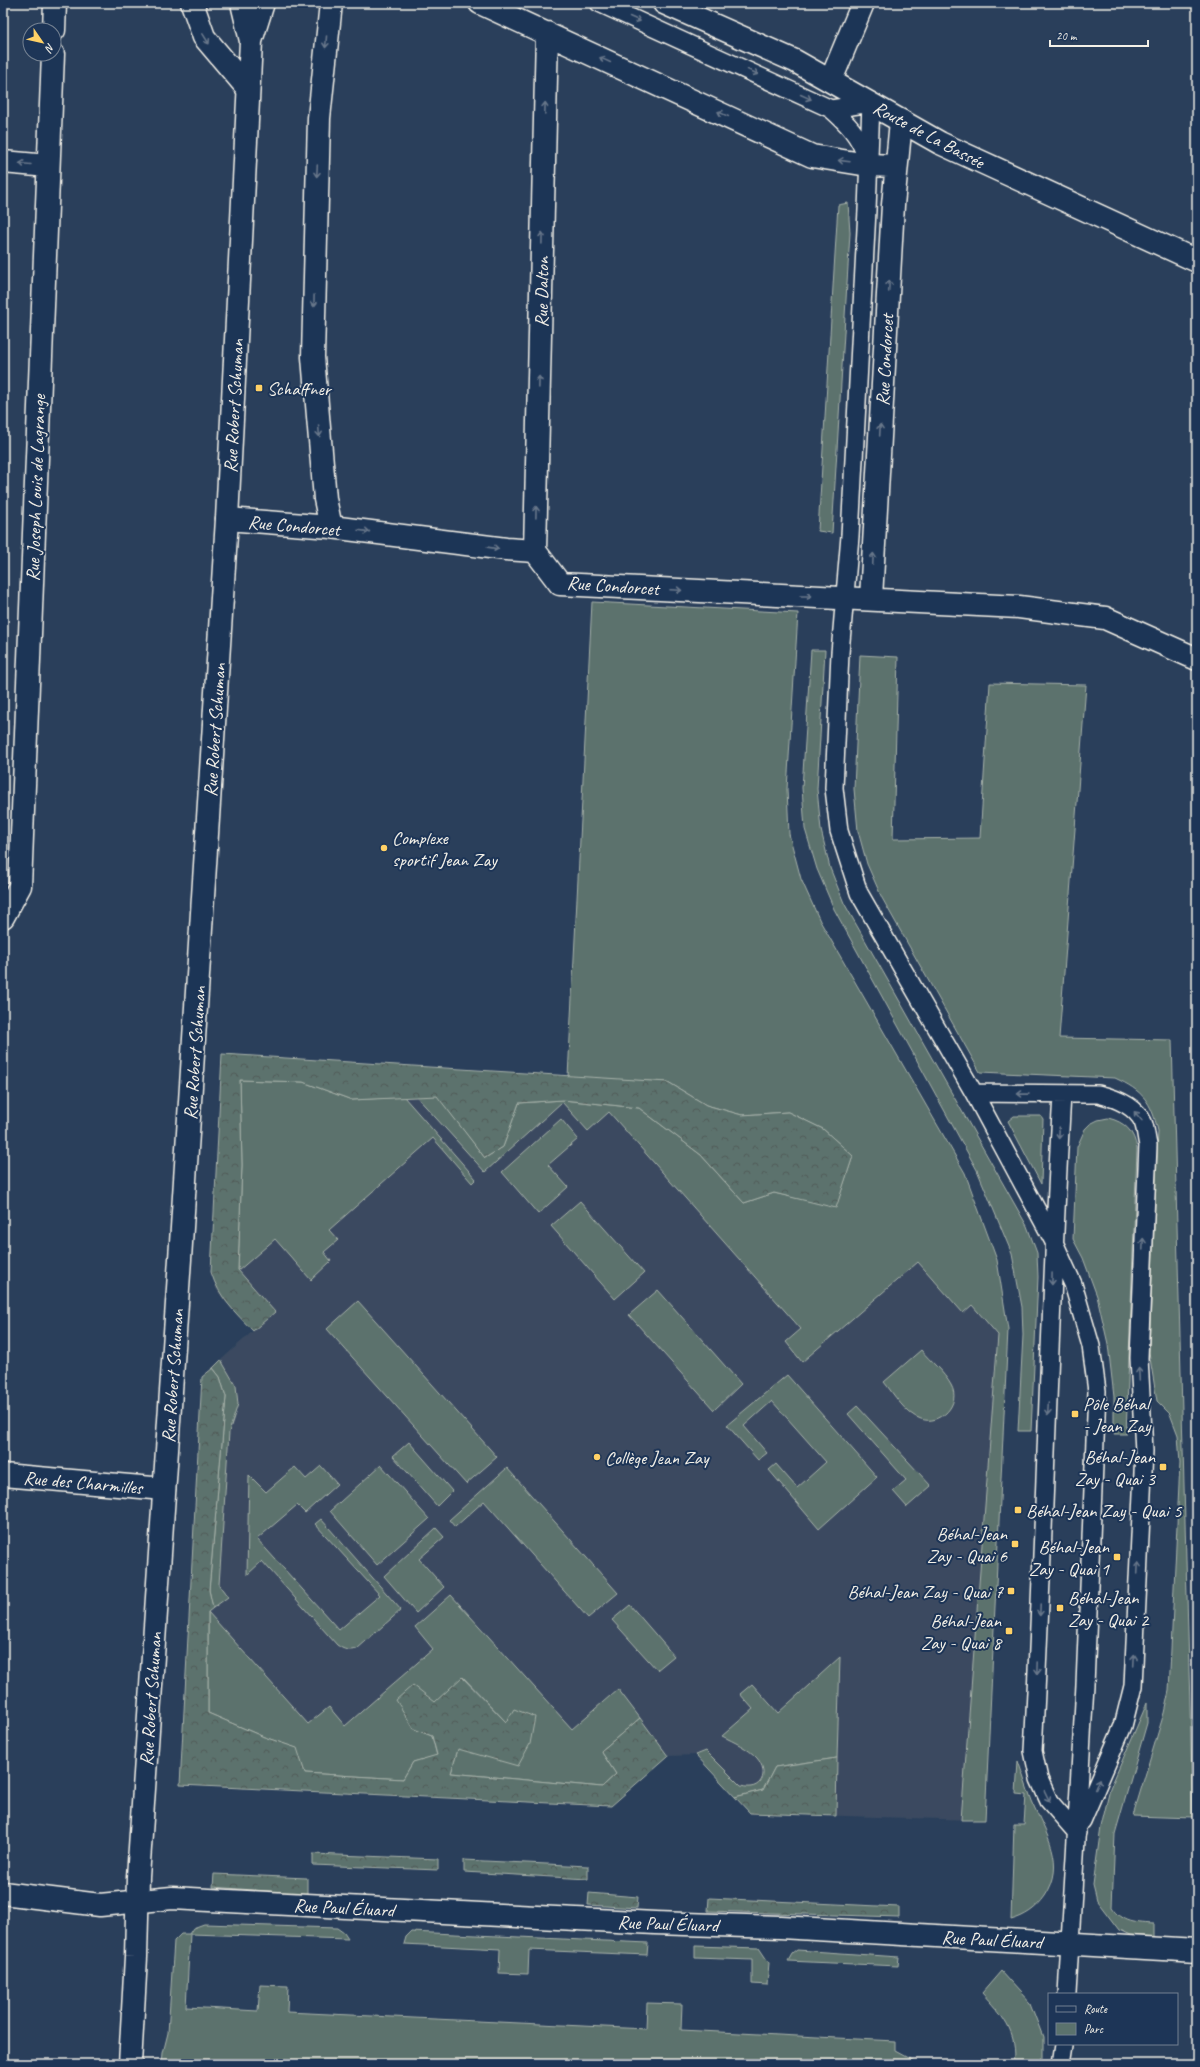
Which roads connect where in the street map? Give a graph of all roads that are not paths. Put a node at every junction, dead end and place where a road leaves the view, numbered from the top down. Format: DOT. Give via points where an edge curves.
graph roads {
  1 [pos="55,3"];
  2 [pos="192,3"];
  3 [pos="242,3"];
  4 [pos="263,3"];
  5 [pos="330,3"];
  6 [pos="480,3"];
  7 [pos="599,3"];
  8 [pos="664,3"];
  9 [pos="863,3"];
  10 [pos="54,22"];
  11 [pos="547,32"];
  12 [pos="251,42"];
  13 [pos="53,62"];
  14 [pos="831,80"];
  15 [pos="248,89"];
  16 [pos="871,103"];
  17 [pos="831,109"];
  18 [pos="902,121"];
  19 [pos="3,162"];
  20 [pos="868,164"];
  21 [pos="48,166"];
  22 [pos="896,166"];
  23 [pos="1197,261"];
  24 [pos="227,519"];
  25 [pos="331,527"];
  26 [pos="535,551"];
  27 [pos="845,597"];
  28 [pos="871,598"];
  29 [pos="1197,659"];
  30 [pos="3,917"];
  31 [pos="974,1093"];
  32 [pos="1062,1094"];
  33 [pos="1053,1240"];
  34 [pos="3,1475"];
  35 [pos="164,1488"];
  36 [pos="1077,1833"];
  37 [pos="3,1893"];
  38 [pos="139,1902"];
  39 [pos="1070,1943"];
  40 [pos="1197,1951"];
  41 [pos="1067,1993"];
  42 [pos="1064,2045"];
  43 [pos="130,2064"];
  44 [pos="1061,2064"];
  1 -- 10 [label="street"];
  2 -- 15 [label="street, one-way" via="204,37"];
  3 -- 12 [label="street, Rue Robert Schuman"];
  4 -- 12 [label="street, Rue Robert Schuman"];
  5 -- 25 [label="street, one-way" via="319,126 313,357 325,499"];
  6 -- 11 [label="street"];
  7 -- 17 [label="lane, one-way"];
  8 -- 14 [label="street, Route de La Bassée" via="795,61"];
  9 -- 14 [label="street"];
  20 -- 11 [label="street, one-way" via="812,156"];
  26 -- 11 [label="street, Rue Dalton, one-way"];
  12 -- 15 [label="street, Rue Robert Schuman"];
  13 -- 21 [label="street, Rue Joseph Louis de Lagrange"];
  14 -- 16 [label="street, Route de La Bassée"];
  15 -- 24 [label="street, Rue Robert Schuman"];
  16 -- 17 [label="lane"];
  16 -- 18 [label="street, Route de La Bassée"];
  16 -- 20 [label="lane"];
  17 -- 20 [label="lane" via="857,135"];
  18 -- 22 [label="street, Rue Condorcet"];
  18 -- 23 [label="street, Route de La Bassée" via="945,145"];
  21 -- 19 [label="street, one-way"];
  20 -- 22 [label="street"];
  20 -- 27 [label="lane" via="868,210"];
  21 -- 30 [label="street, Rue Joseph Louis de Lagrange" via="20,886"];
  28 -- 22 [label="street, Rue Condorcet, one-way"];
  24 -- 25 [label="street, Rue Condorcet"];
  24 -- 35 [label="street, Rue Robert Schuman"];
  25 -- 26 [label="street, Rue Condorcet, one-way" via="506,550"];
  26 -- 27 [label="street, Rue Condorcet, one-way" via="560,584"];
  27 -- 28 [label="street, Rue Condorcet"];
  27 -- 31 [label="lane" via="834,788 839,831 859,893"];
  28 -- 29 [label="street, Rue Condorcet" via="1019,607 1105,618"];
  32 -- 31 [label="lane, one-way"];
  31 -- 33 [label="lane"];
  32 -- 33 [label="lane, one-way"];
  36 -- 32 [label="lane, one-way" via="1123,1726 1133,1686 1144,1450 1139,1358 1148,1145 1143,1122 1130,1108 1115,1098 1098,1094"];
  33 -- 36 [label="lane" via="1073,1284 1091,1346 1097,1391"];
  33 -- 36 [label="lane, one-way" via="1050,1371 1033,1751 1039,1779 1049,1801"];
  34 -- 35 [label="street, Rue des Charmilles"];
  35 -- 38 [label="street, Rue Robert Schuman" via="138,1877"];
  36 -- 39 [label="lane"];
  37 -- 38 [label="street, Rue Paul Éluard" via="100,1905"];
  38 -- 39 [label="street, Rue Paul Éluard" via="172,1898"];
  38 -- 43 [label="street, Rue Robert Schuman"];
  39 -- 40 [label="street, Rue Paul Éluard"];
  39 -- 41 [label="lane"];
  42 -- 44 [label="lane"];
}
